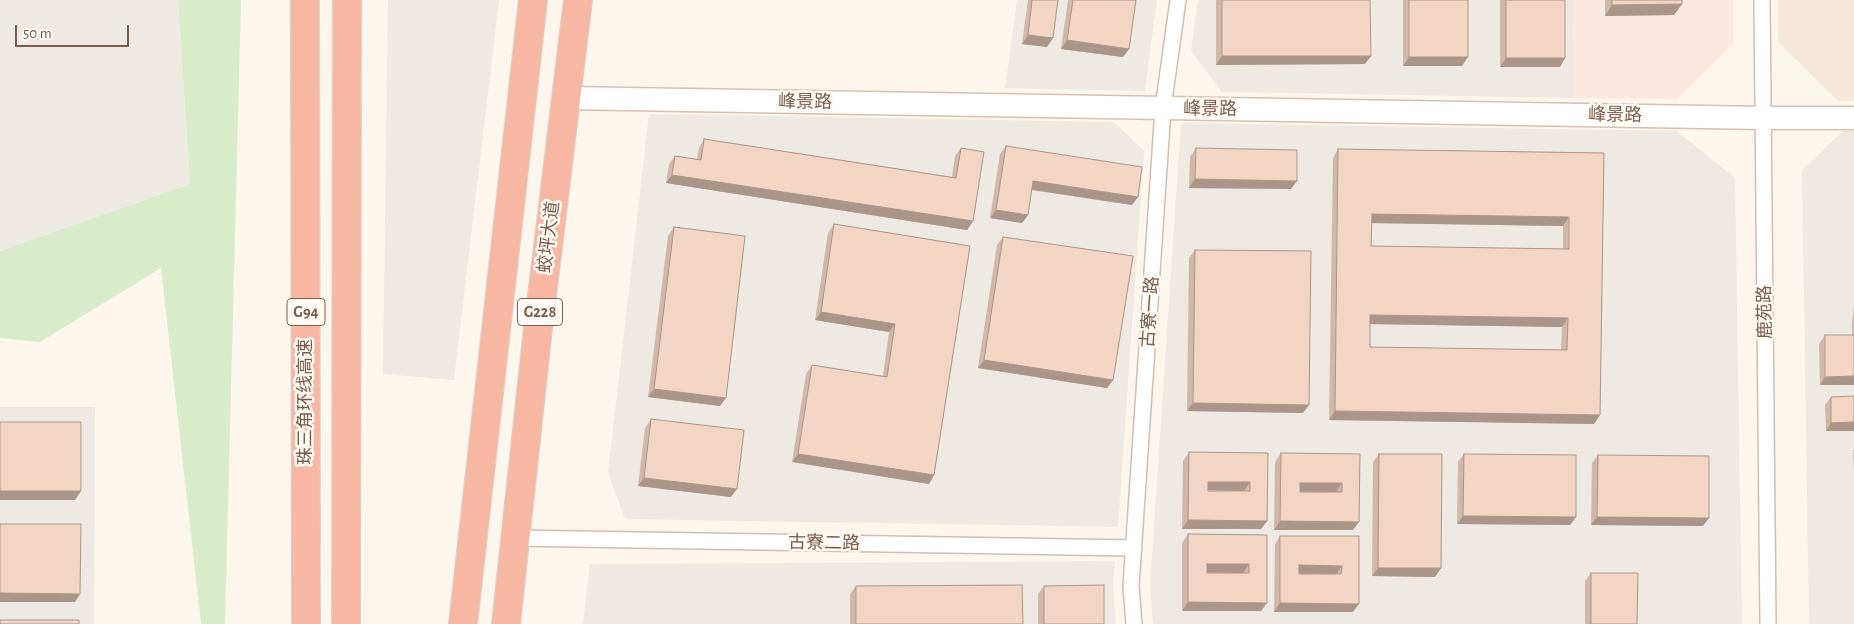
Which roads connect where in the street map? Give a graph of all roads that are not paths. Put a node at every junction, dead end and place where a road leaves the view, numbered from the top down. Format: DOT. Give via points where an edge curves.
graph roads {
  1 [pos="305,0"];
  2 [pos="347,0"];
  3 [pos="534,0"];
  4 [pos="578,0"];
  5 [pos="1178,0"];
  6 [pos="1762,0"];
  7 [pos="567,98"];
  8 [pos="1164,108"];
  9 [pos="1763,118"];
  10 [pos="1854,118"];
  11 [pos="515,538"];
  12 [pos="1134,548"];
  13 [pos="306,624"];
  14 [pos="346,624"];
  15 [pos="463,624"];
  16 [pos="506,624"];
  17 [pos="1134,624"];
  18 [pos="1768,624"];
  1 -- 13 [label="highway, 珠三角环线高速 / G94"];
  2 -- 14 [label="highway, G94"];
  3 -- 15 [label="highway, G228"];
  4 -- 7 [label="highway, 蛟坪大道 / G228"];
  5 -- 8 [label="street, 古寮一路"];
  6 -- 9 [label="street, 鹿苑路"];
  7 -- 8 [label="street, 峰景路"];
  7 -- 11 [label="highway, 蛟坪大道 / G228"];
  8 -- 9 [label="street, 峰景路"];
  8 -- 12 [label="street, 古寮一路"];
  9 -- 10 [label="street, 峰景路"];
  9 -- 18 [label="street, 鹿苑路"];
  11 -- 12 [label="street, 古寮二路"];
  11 -- 16 [label="highway, 蛟坪大道 / G228"];
  12 -- 17 [label="street, 古寮一路" via="1131,586"];
}
